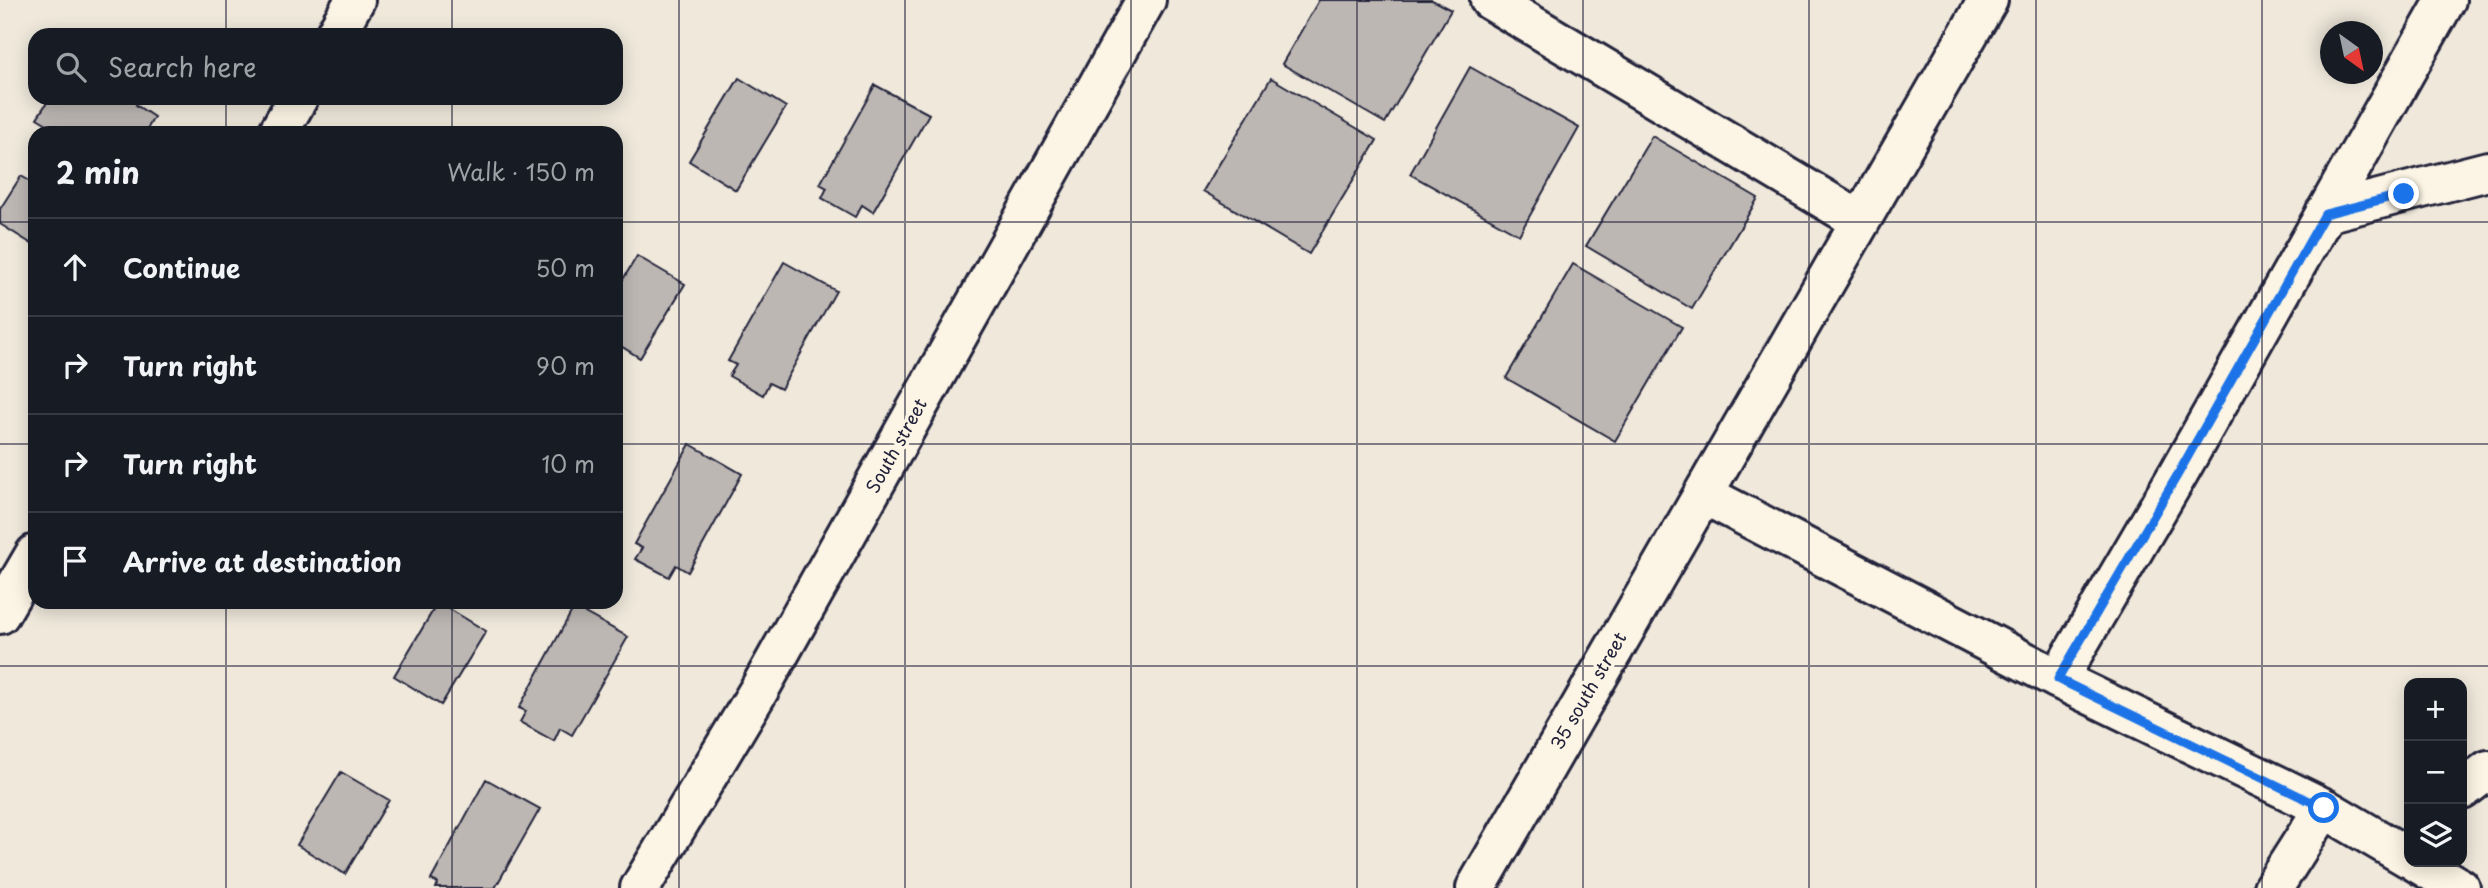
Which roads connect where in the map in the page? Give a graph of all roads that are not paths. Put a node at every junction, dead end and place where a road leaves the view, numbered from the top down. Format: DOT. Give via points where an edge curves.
graph roads {
  1 [pos="355,0"];
  2 [pos="1146,0"];
  3 [pos="1489,0"];
  4 [pos="1988,0"];
  5 [pos="2446,0"];
  6 [pos="339,28"];
  7 [pos="294,105"];
  8 [pos="282,126"];
  9 [pos="2488,172"];
  10 [pos="2325,214"];
  11 [pos="1859,220"];
  12 [pos="1703,494"];
  13 [pos="28,566"];
  14 [pos="0,614"];
  15 [pos="2058,679"];
  16 [pos="2488,771"];
  17 [pos="2467,786"];
  18 [pos="2324,808"];
  19 [pos="2404,848"];
  20 [pos="2431,867"];
  21 [pos="640,888"];
  22 [pos="1476,888"];
  23 [pos="2273,888"];
  24 [pos="2460,888"];
  1 -- 6 [label="street"];
  2 -- 21 [label="street, South street" via="773,665"];
  3 -- 11 [label="street"];
  4 -- 11 [label="street, 35 south street"];
  5 -- 10 [label="street"];
  7 -- 8 [label="street"];
  9 -- 10 [label="street"];
  10 -- 15 [label="street"];
  11 -- 12 [label="street, 35 south street"];
  12 -- 15 [label="street"];
  12 -- 22 [label="street, 35 south street"];
  13 -- 14 [label="street"];
  15 -- 18 [label="street"];
  16 -- 17 [label="street"];
  18 -- 19 [label="street"];
  18 -- 23 [label="street"];
  20 -- 24 [label="street"];
}
